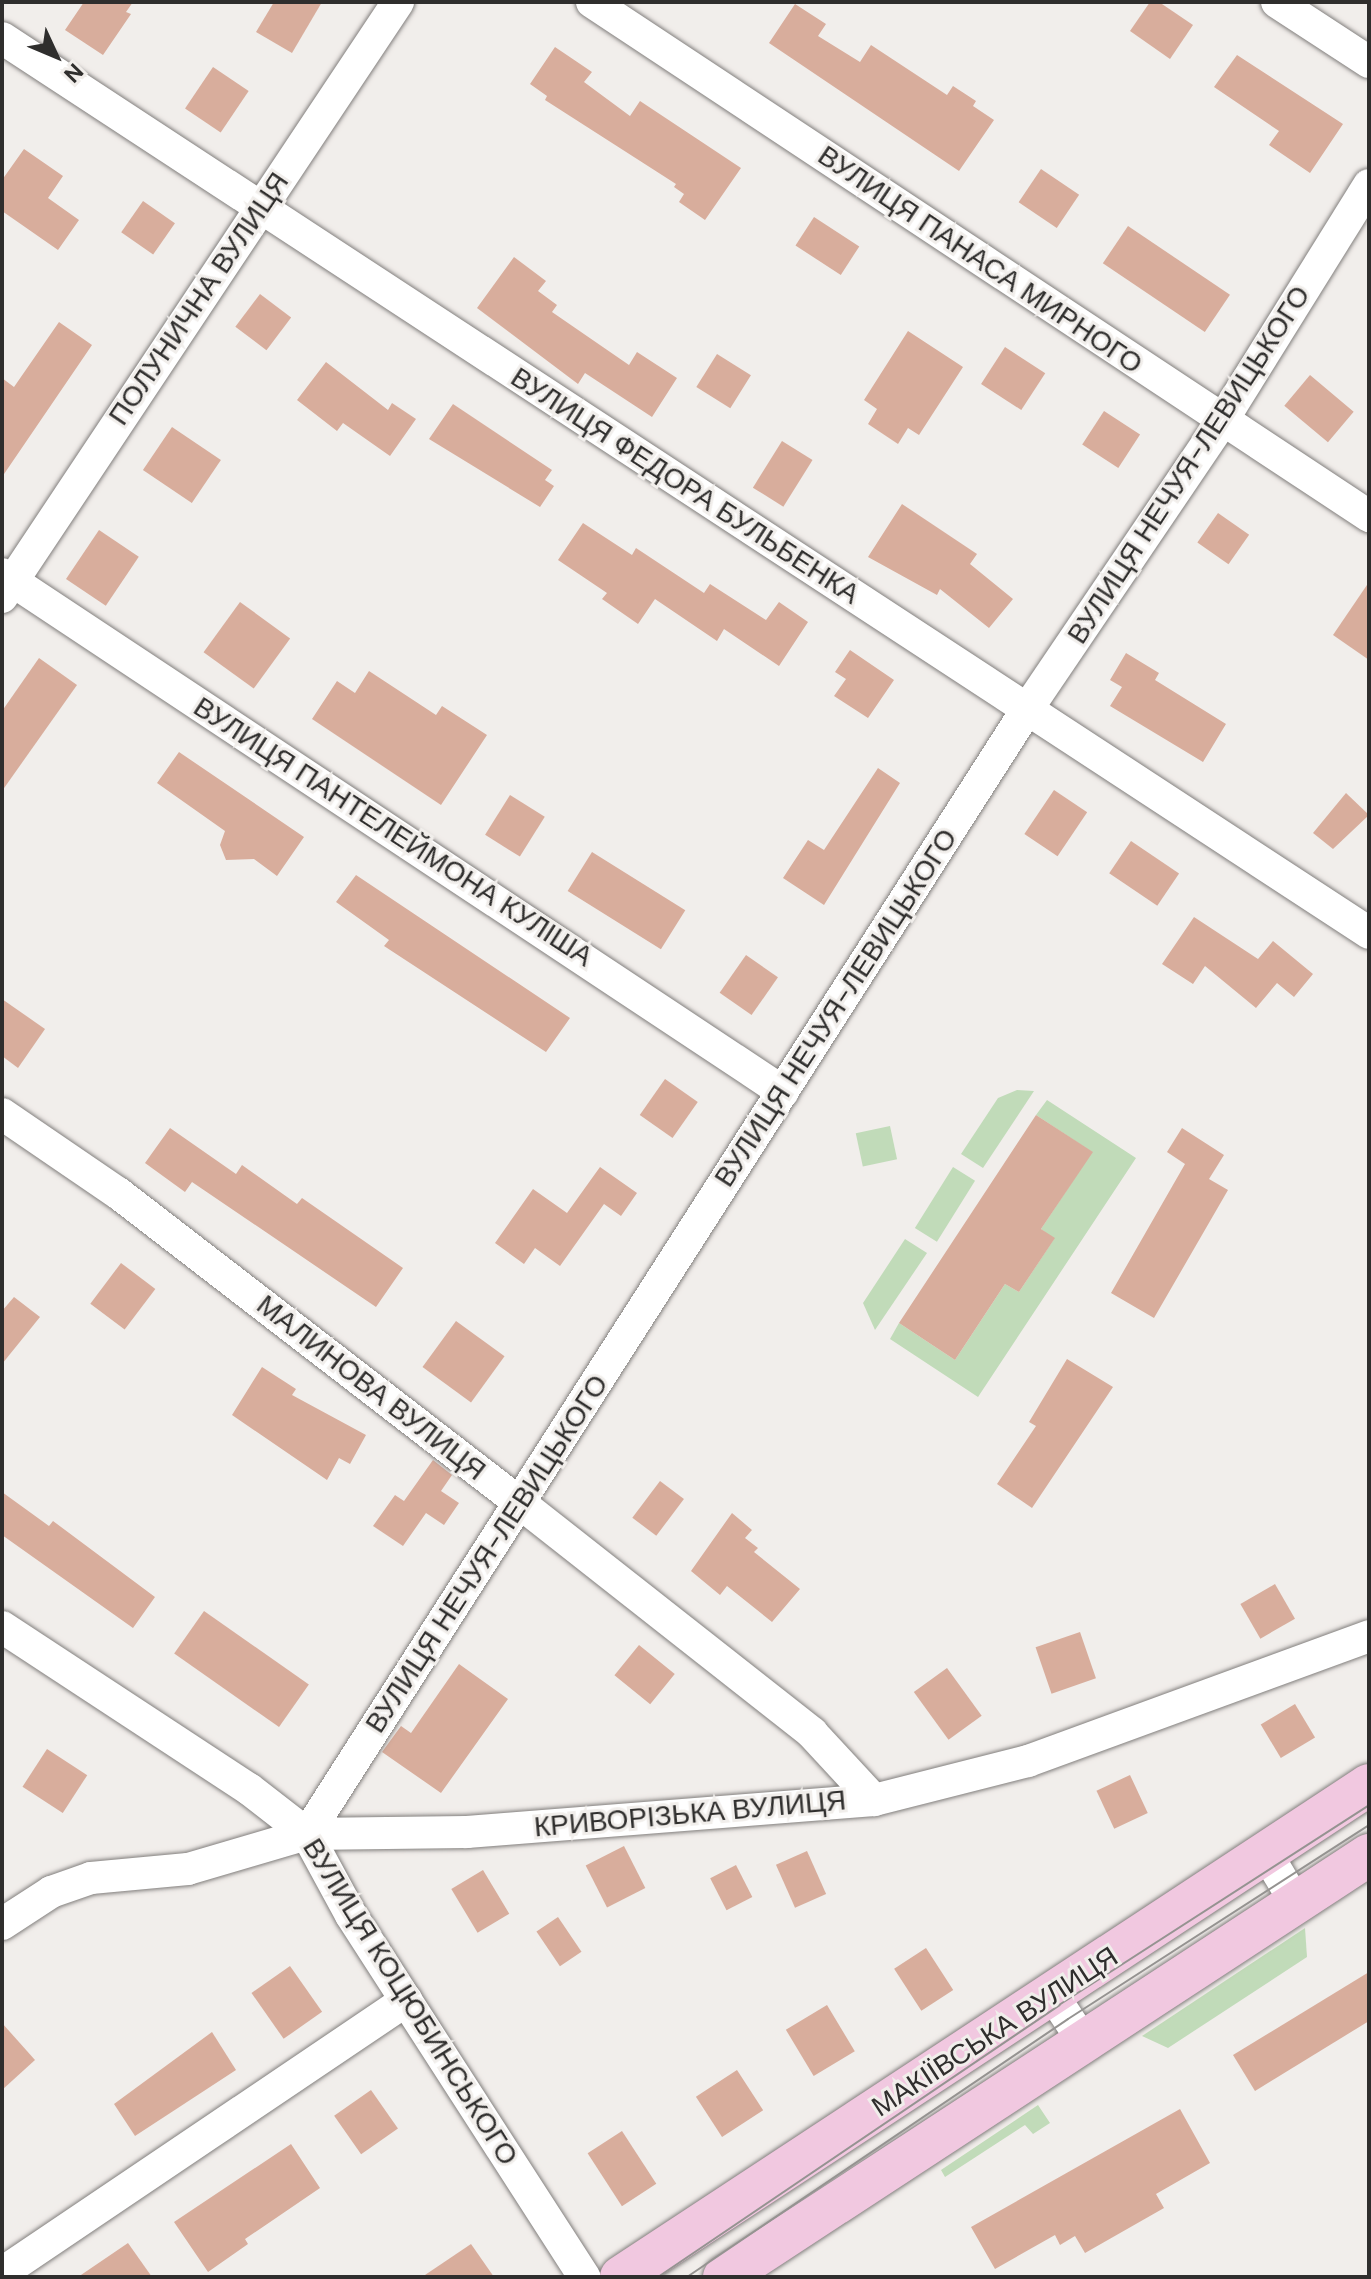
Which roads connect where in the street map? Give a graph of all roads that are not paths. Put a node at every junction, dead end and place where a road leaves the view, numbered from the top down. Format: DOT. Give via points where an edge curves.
graph roads {
  1 [pos="398,2"];
  2 [pos="592,2"];
  3 [pos="1277,2"];
  4 [pos="2,38"];
  5 [pos="1369,62"];
  6 [pos="1369,185"];
  7 [pos="261,207"];
  8 [pos="1222,421"];
  9 [pos="1369,516"];
  10 [pos="5,584"];
  11 [pos="1026,711"];
  12 [pos="1369,933"];
  13 [pos="783,1092"];
  14 [pos="2,1114"];
  15 [pos="520,1503"];
  16 [pos="2,1627"];
  17 [pos="1369,1636"];
  18 [pos="1369,1785"];
  19 [pos="874,1800"];
  20 [pos="307,1834"];
  21 [pos="1266,1853"];
  22 [pos="1369,1855"];
  23 [pos="1296,1903"];
  24 [pos="2,1924"];
  25 [pos="1052,1994"];
  26 [pos="406,2000"];
  27 [pos="1083,2041"];
  28 [pos="2,2273"];
  29 [pos="584,2277"];
  30 [pos="621,2277"];
  31 [pos="724,2277"];
  1 -- 7 [label="street, ПОЛУНИЧНА ВУЛИЦЯ"];
  2 -- 8 [label="street, ВУЛИЦЯ ПАНАСА МИРНОГО"];
  3 -- 5 [label="street"];
  4 -- 7 [label="street, ВУЛИЦЯ ФЕДОРА БУЛЬБЕНКА"];
  6 -- 8 [label="street, ВУЛИЦЯ НЕЧУЯ-ЛЕВИЦЬКОГО"];
  7 -- 10 [label="street, ПОЛУНИЧНА ВУЛИЦЯ"];
  7 -- 11 [label="street, ВУЛИЦЯ ФЕДОРА БУЛЬБЕНКА"];
  8 -- 9 [label="street, ВУЛИЦЯ ПАНАСА МИРНОГО"];
  8 -- 11 [label="street, ВУЛИЦЯ НЕЧУЯ-ЛЕВИЦЬКОГО"];
  10 -- 13 [label="street, ВУЛИЦЯ ПАНТЕЛЕЙМОНА КУЛІША"];
  11 -- 12 [label="street, ВУЛИЦЯ ФЕДОРА БУЛЬБЕНКА"];
  11 -- 13 [label="street, ВУЛИЦЯ НЕЧУЯ-ЛЕВИЦЬКОГО"];
  13 -- 15 [label="street, ВУЛИЦЯ НЕЧУЯ-ЛЕВИЦЬКОГО"];
  14 -- 15 [label="street, МАЛИНОВА ВУЛИЦЯ" via="118,1193"];
  15 -- 19 [label="street, МАЛИНОВА ВУЛИЦЯ" via="812,1733"];
  15 -- 20 [label="street, ВУЛИЦЯ НЕЧУЯ-ЛЕВИЦЬКОГО"];
  16 -- 20 [label="street, ВУЛИЦЯ КОЦЮБИНСЬКОГО" via="249,1789"];
  17 -- 19 [label="street, КРИВОРІЗЬКА ВУЛИЦЯ" via="1028,1761"];
  18 -- 21 [label="main road, МАКІЇВСЬКА ВУЛИЦЯ"];
  19 -- 20 [label="street, КРИВОРІЗЬКА ВУЛИЦЯ" via="467,1832"];
  20 -- 24 [label="street, КРИВОРІЗЬКА ВУЛИЦЯ" via="188,1869 91,1878 51,1892"];
  20 -- 26 [label="street, ВУЛИЦЯ КОЦЮБИНСЬКОГО"];
  21 -- 23 [label="street"];
  21 -- 25 [label="main road, МАКІЇВСЬКА ВУЛИЦЯ"];
  22 -- 23 [label="main road, МАКІЇВСЬКА ВУЛИЦЯ"];
  23 -- 27 [label="main road, МАКІЇВСЬКА ВУЛИЦЯ"];
  25 -- 27 [label="street"];
  25 -- 30 [label="main road, МАКІЇВСЬКА ВУЛИЦЯ"];
  26 -- 28 [label="street"];
  26 -- 29 [label="street, ВУЛИЦЯ КОЦЮБИНСЬКОГО"];
  27 -- 31 [label="main road, МАКІЇВСЬКА ВУЛИЦЯ"];
}
